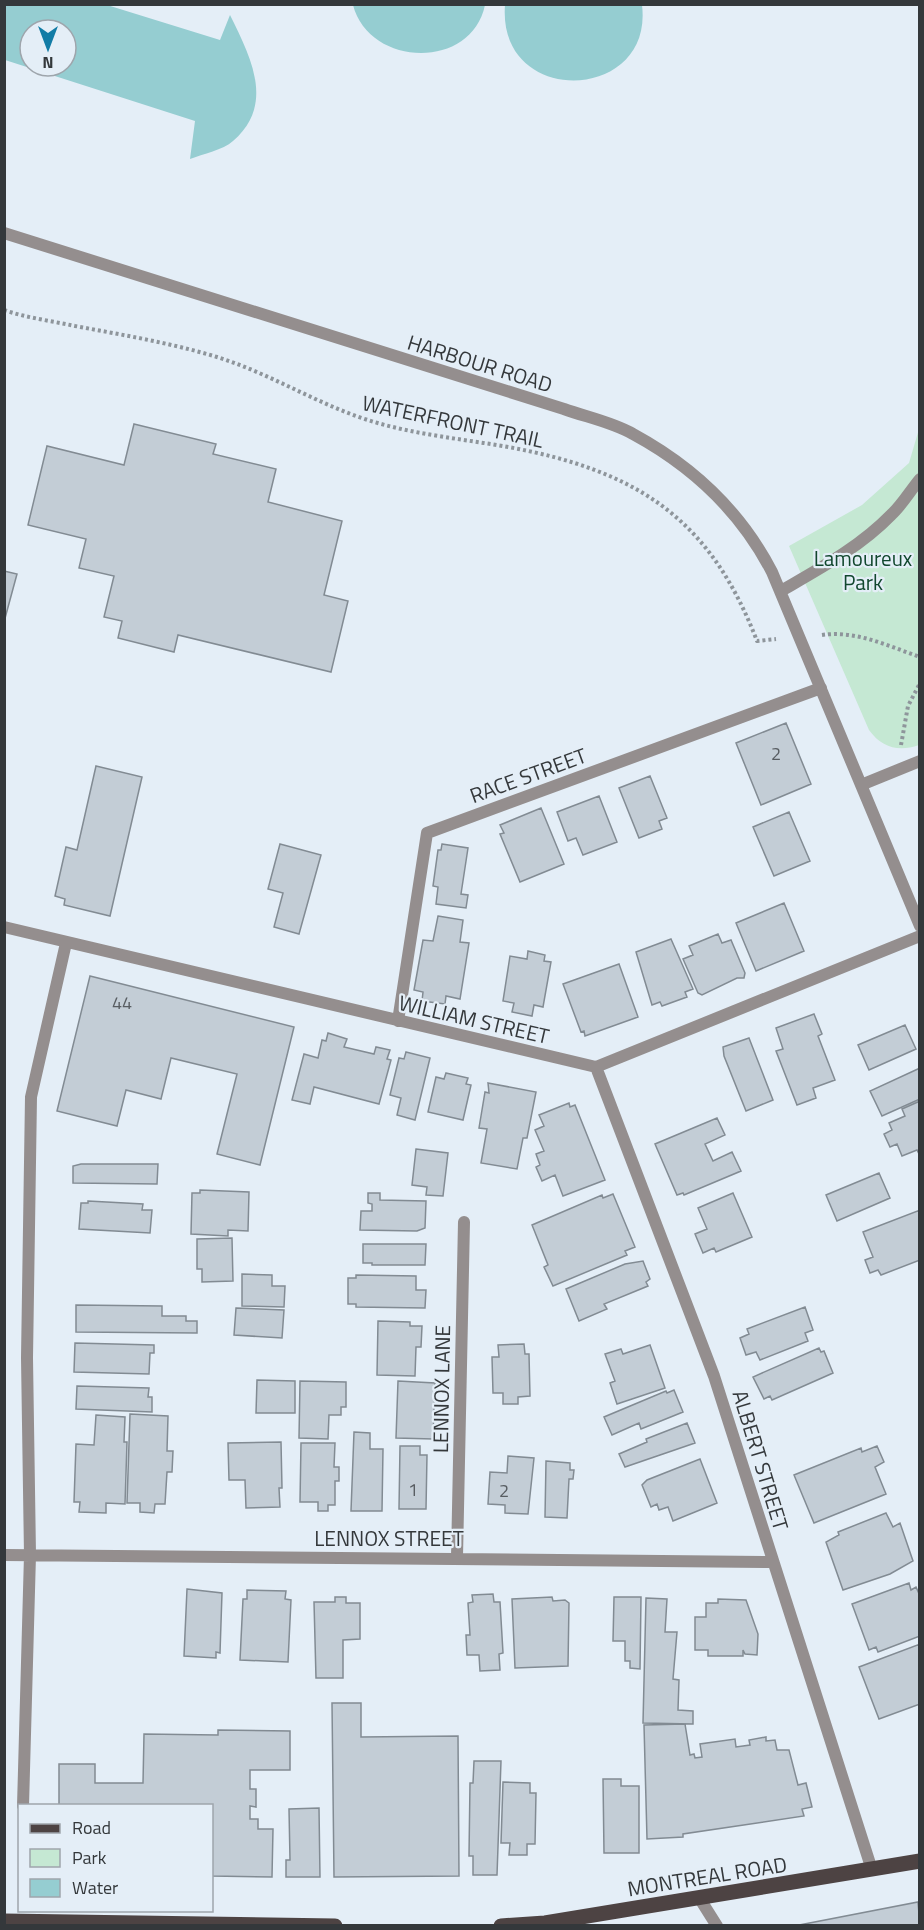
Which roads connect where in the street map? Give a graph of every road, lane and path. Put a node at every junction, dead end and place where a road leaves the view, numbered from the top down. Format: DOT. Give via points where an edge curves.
graph roads {
  1 [pos="4,233"];
  2 [pos="4,310"];
  3 [pos="920,479"];
  4 [pos="781,591"];
  5 [pos="831,634"];
  6 [pos="757,641"];
  7 [pos="920,657"];
  8 [pos="920,683"];
  9 [pos="821,688"];
  10 [pos="920,761"];
  11 [pos="899,770"];
  12 [pos="861,785"];
  13 [pos="920,926"];
  14 [pos="4,927"];
  15 [pos="920,936"];
  16 [pos="66,943"];
  17 [pos="398,1021"];
  18 [pos="596,1067"];
  19 [pos="464,1222"];
  20 [pos="4,1555"];
  21 [pos="30,1555"];
  22 [pos="457,1557"];
  23 [pos="772,1562"];
  24 [pos="23,1804"];
  25 [pos="920,1861"];
  26 [pos="872,1870"];
  27 [pos="700,1899"];
  28 [pos="21,1916"];
  29 [pos="4,1921"];
  30 [pos="119,1924"];
  31 [pos="335,1926"];
  32 [pos="501,1926"];
  33 [pos="717,1926"];
  1 -- 4 [label="street, HARBOUR ROAD" via="632,433 690,471 736,515 759,546"];
  2 -- 6 [label="path, WATERFRONT TRAIL" via="220,358 324,405 384,425 534,452 582,466 628,486 672,511 699,538 730,581"];
  3 -- 4 [label="street" via="891,516 836,559"];
  4 -- 9 [label="street, HARBOUR ROAD"];
  5 -- 7 [label="path" via="860,637"];
  8 -- 11 [label="path" via="904,719"];
  9 -- 12 [label="street, HARBOUR ROAD"];
  9 -- 17 [label="street, RACE STREET" via="427,832"];
  10 -- 11 [label="street"];
  11 -- 12 [label="street"];
  12 -- 13 [label="street, HARBOUR ROAD"];
  14 -- 16 [label="street, WILLIAM STREET"];
  15 -- 18 [label="street"];
  16 -- 17 [label="street, WILLIAM STREET"];
  16 -- 21 [label="street" via="31,1096 27,1358"];
  17 -- 18 [label="street, WILLIAM STREET"];
  18 -- 23 [label="street, ALBERT STREET" via="693,1316"];
  19 -- 22 [label="street, LENNOX LANE"];
  20 -- 21 [label="street, LENNOX STREET"];
  21 -- 22 [label="street, LENNOX STREET"];
  21 -- 24 [label="street"];
  22 -- 23 [label="street, LENNOX STREET"];
  23 -- 26 [label="street, ALBERT STREET"];
  25 -- 26 [label="main road, MONTREAL ROAD"];
  26 -- 27 [label="main road, MONTREAL ROAD"];
  27 -- 32 [label="main road, MONTREAL ROAD"];
  27 -- 33 [label="street"];
  28 -- 29 [label="main road"];
  28 -- 30 [label="main road"];
  30 -- 31 [label="main road"];
}
